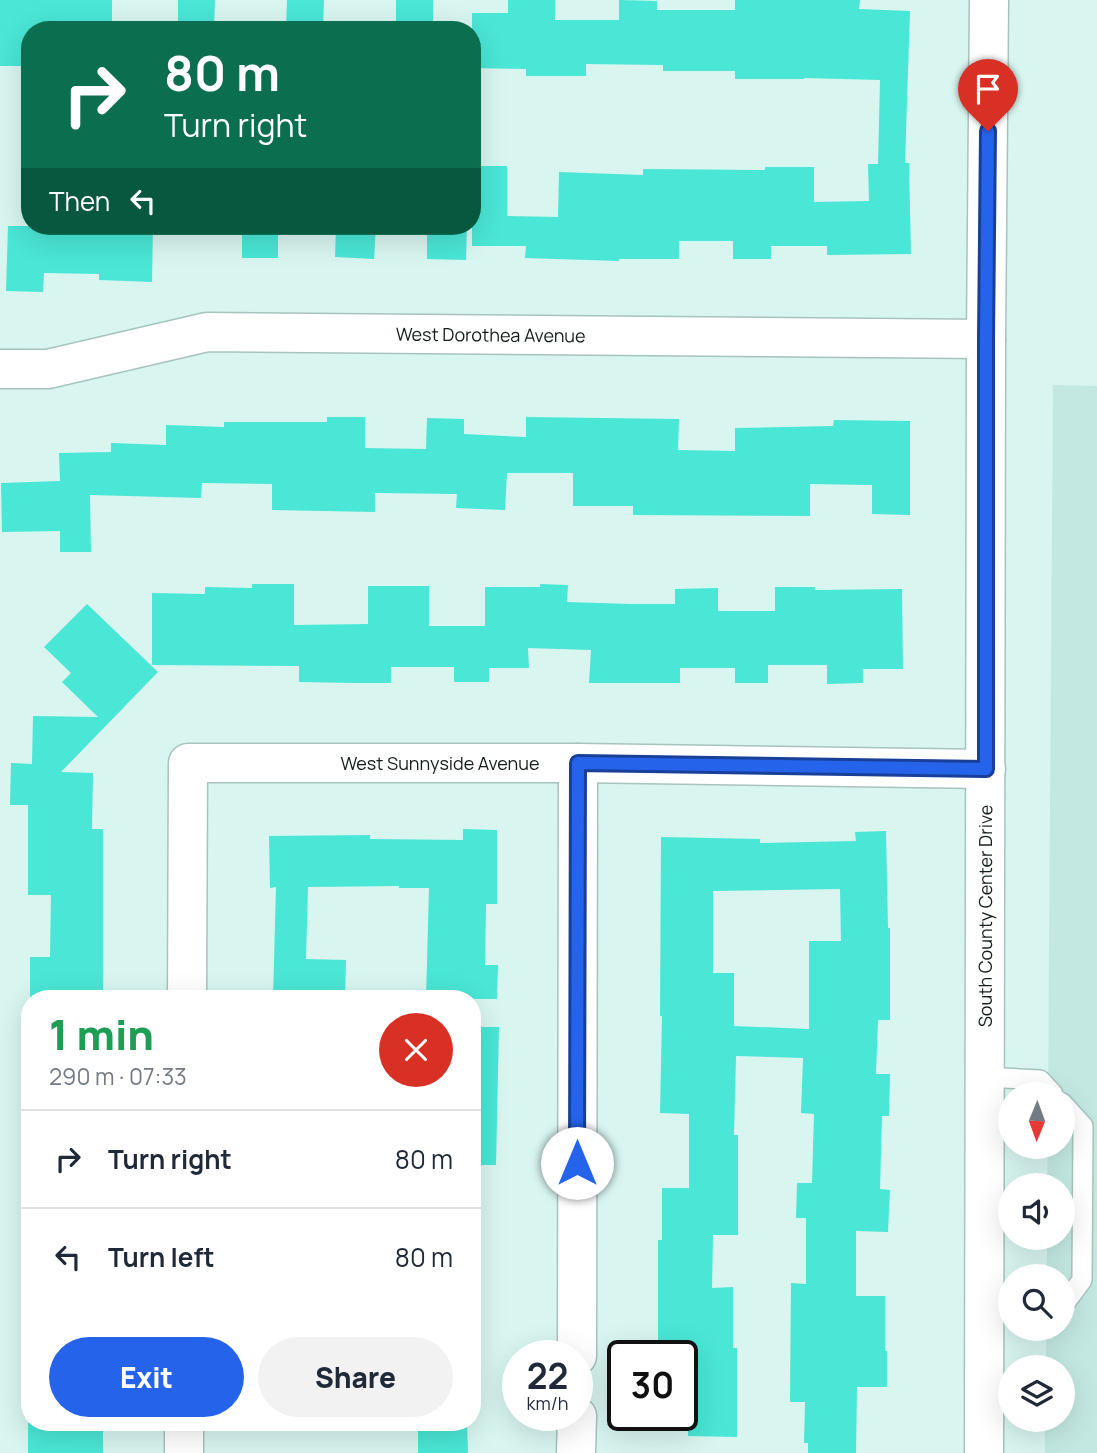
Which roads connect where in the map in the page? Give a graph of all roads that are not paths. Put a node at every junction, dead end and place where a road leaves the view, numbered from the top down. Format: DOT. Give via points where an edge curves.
graph roads {
  1 [pos="989,0"];
  2 [pos="986,339"];
  3 [pos="0,369"];
  4 [pos="578,763"];
  5 [pos="986,769"];
  6 [pos="187,990"];
  7 [pos="986,1077"];
  8 [pos="1042,1082"];
  9 [pos="1075,1117"];
  10 [pos="1075,1289"];
  11 [pos="997,1313"];
  12 [pos="577,1340"];
  13 [pos="184,1431"];
  14 [pos="577,1431"];
  15 [pos="184,1453"];
  16 [pos="576,1453"];
  17 [pos="984,1453"];
  1 -- 2 [label="street, South County Center Drive"];
  2 -- 3 [label="street, West Dorothea Avenue" via="207,332 48,369"];
  2 -- 5 [label="street, South County Center Drive"];
  4 -- 5 [label="street, West Sunnyside Avenue"];
  4 -- 6 [label="street, West Sunnyside Avenue" via="188,763"];
  4 -- 12 [label="street"];
  5 -- 7 [label="street, South County Center Drive"];
  7 -- 8 [label="lane"];
  7 -- 11 [label="street, South County Center Drive"];
  9 -- 10 [label="lane" via="1083,1126 1082,1280"];
  11 -- 17 [label="street, South County Center Drive"];
  13 -- 15 [label="street"];
  14 -- 16 [label="street"];
}
